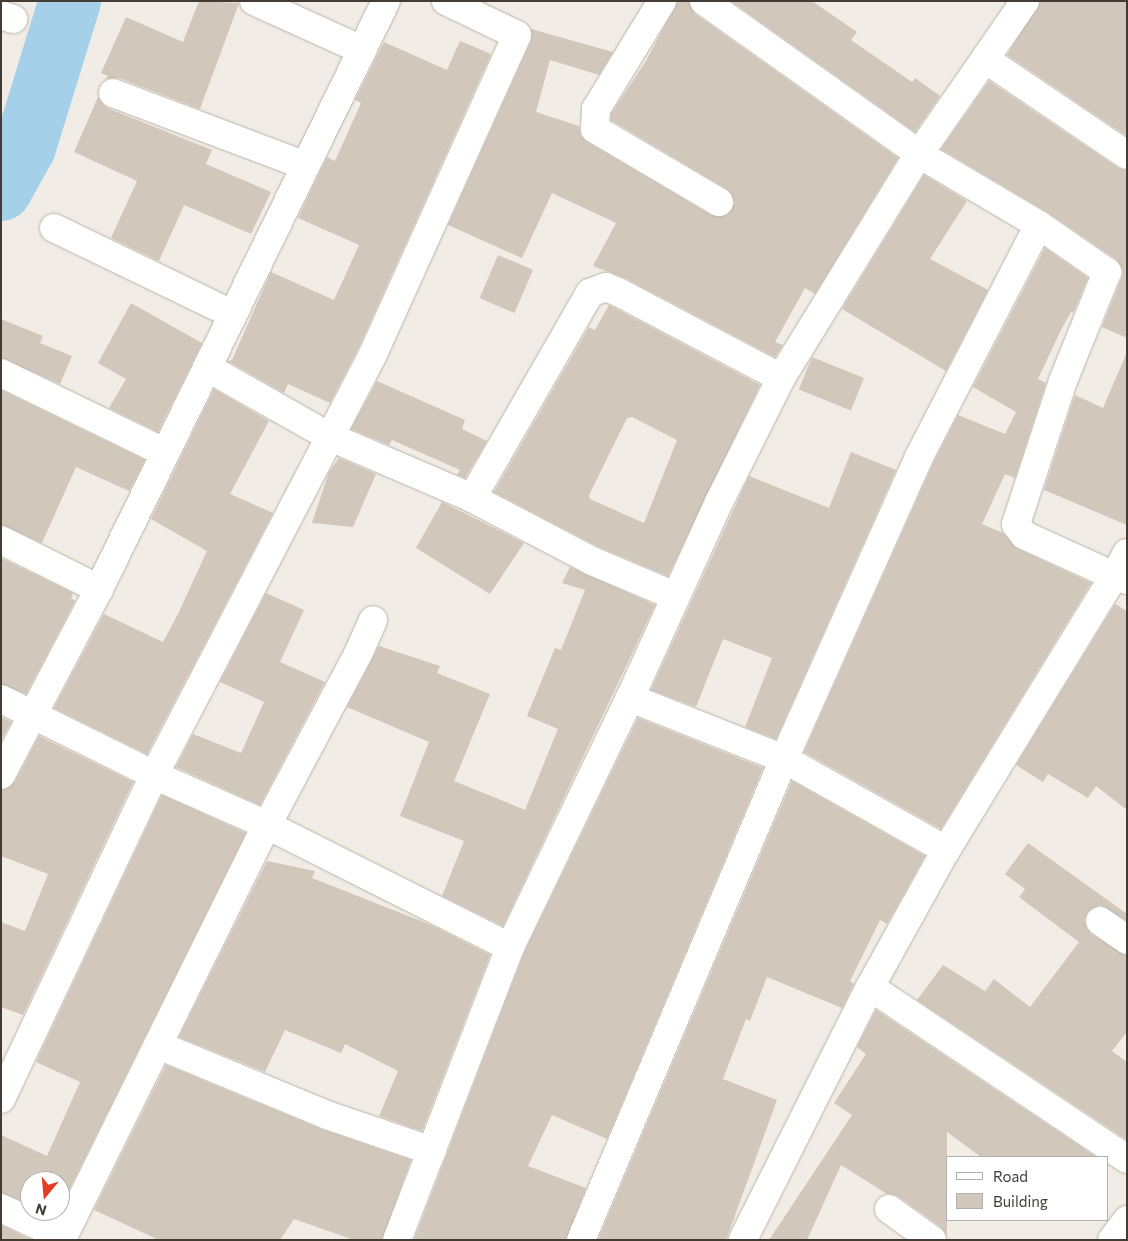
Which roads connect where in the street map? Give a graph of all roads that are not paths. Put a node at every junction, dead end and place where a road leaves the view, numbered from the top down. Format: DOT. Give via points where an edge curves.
graph roads {
  1 [pos="254,1"];
  2 [pos="386,1"];
  3 [pos="446,1"];
  4 [pos="662,1"];
  5 [pos="704,1"];
  6 [pos="1024,1"];
  7 [pos="362,50"];
  8 [pos="985,59"];
  9 [pos="113,93"];
  10 [pos="919,154"];
  11 [pos="1127,155"];
  12 [pos="306,166"];
  13 [pos="719,202"];
  14 [pos="1039,226"];
  15 [pos="54,228"];
  16 [pos="232,314"];
  17 [pos="208,368"];
  18 [pos="1,373"];
  19 [pos="781,378"];
  20 [pos="330,437"];
  21 [pos="166,454"];
  22 [pos="472,498"];
  23 [pos="1,540"];
  24 [pos="1122,569"];
  25 [pos="99,589"];
  26 [pos="675,596"];
  27 [pos="373,620"];
  28 [pos="630,698"];
  29 [pos="1,699"];
  30 [pos="31,714"];
  31 [pos="784,759"];
  32 [pos="1,775"];
  33 [pos="154,775"];
  34 [pos="267,825"];
  35 [pos="946,850"];
  36 [pos="1100,921"];
  37 [pos="1127,940"];
  38 [pos="510,947"];
  39 [pos="870,987"];
  40 [pos="158,1045"];
  41 [pos="1,1099"];
  42 [pos="432,1151"];
  43 [pos="1127,1159"];
  44 [pos="1,1208"];
  45 [pos="889,1209"];
  46 [pos="1127,1220"];
  47 [pos="62,1238"];
  48 [pos="746,1238"];
  49 [pos="396,1240"];
  50 [pos="581,1240"];
  51 [pos="932,1240"];
  52 [pos="1112,1240"];
  1 -- 7 [label="street"];
  2 -- 7 [label="street"];
  3 -- 20 [label="street" via="517,35 372,354"];
  4 -- 13 [label="street" via="596,109 596,129"];
  5 -- 10 [label="street"];
  6 -- 8 [label="street"];
  7 -- 12 [label="street"];
  8 -- 10 [label="street"];
  8 -- 11 [label="street"];
  9 -- 12 [label="street"];
  10 -- 14 [label="street"];
  10 -- 19 [label="street"];
  12 -- 16 [label="street"];
  14 -- 24 [label="street" via="1107,272 1064,382 1016,524 1024,535"];
  14 -- 31 [label="street" via="918,457"];
  15 -- 16 [label="street"];
  16 -- 17 [label="street"];
  17 -- 20 [label="street"];
  17 -- 21 [label="street"];
  18 -- 21 [label="street"];
  19 -- 22 [label="street" via="618,292 606,287 590,293"];
  19 -- 26 [label="street"];
  20 -- 22 [label="street"];
  20 -- 33 [label="street"];
  21 -- 25 [label="street"];
  22 -- 26 [label="street" via="592,561"];
  23 -- 25 [label="street"];
  24 -- 35 [label="street"];
  25 -- 30 [label="street"];
  26 -- 28 [label="street"];
  27 -- 34 [label="street"];
  28 -- 31 [label="street"];
  28 -- 38 [label="street"];
  29 -- 30 [label="street"];
  30 -- 32 [label="street"];
  30 -- 33 [label="street"];
  31 -- 35 [label="street"];
  31 -- 50 [label="street"];
  33 -- 34 [label="street"];
  33 -- 41 [label="street"];
  34 -- 38 [label="street"];
  34 -- 40 [label="street"];
  35 -- 39 [label="street"];
  36 -- 37 [label="street"];
  38 -- 42 [label="street"];
  39 -- 43 [label="street"];
  39 -- 48 [label="street"];
  40 -- 42 [label="street" via="327,1116"];
  40 -- 47 [label="street"];
  42 -- 49 [label="street"];
  44 -- 47 [label="street"];
  45 -- 51 [label="street"];
  46 -- 52 [label="street"];
}
